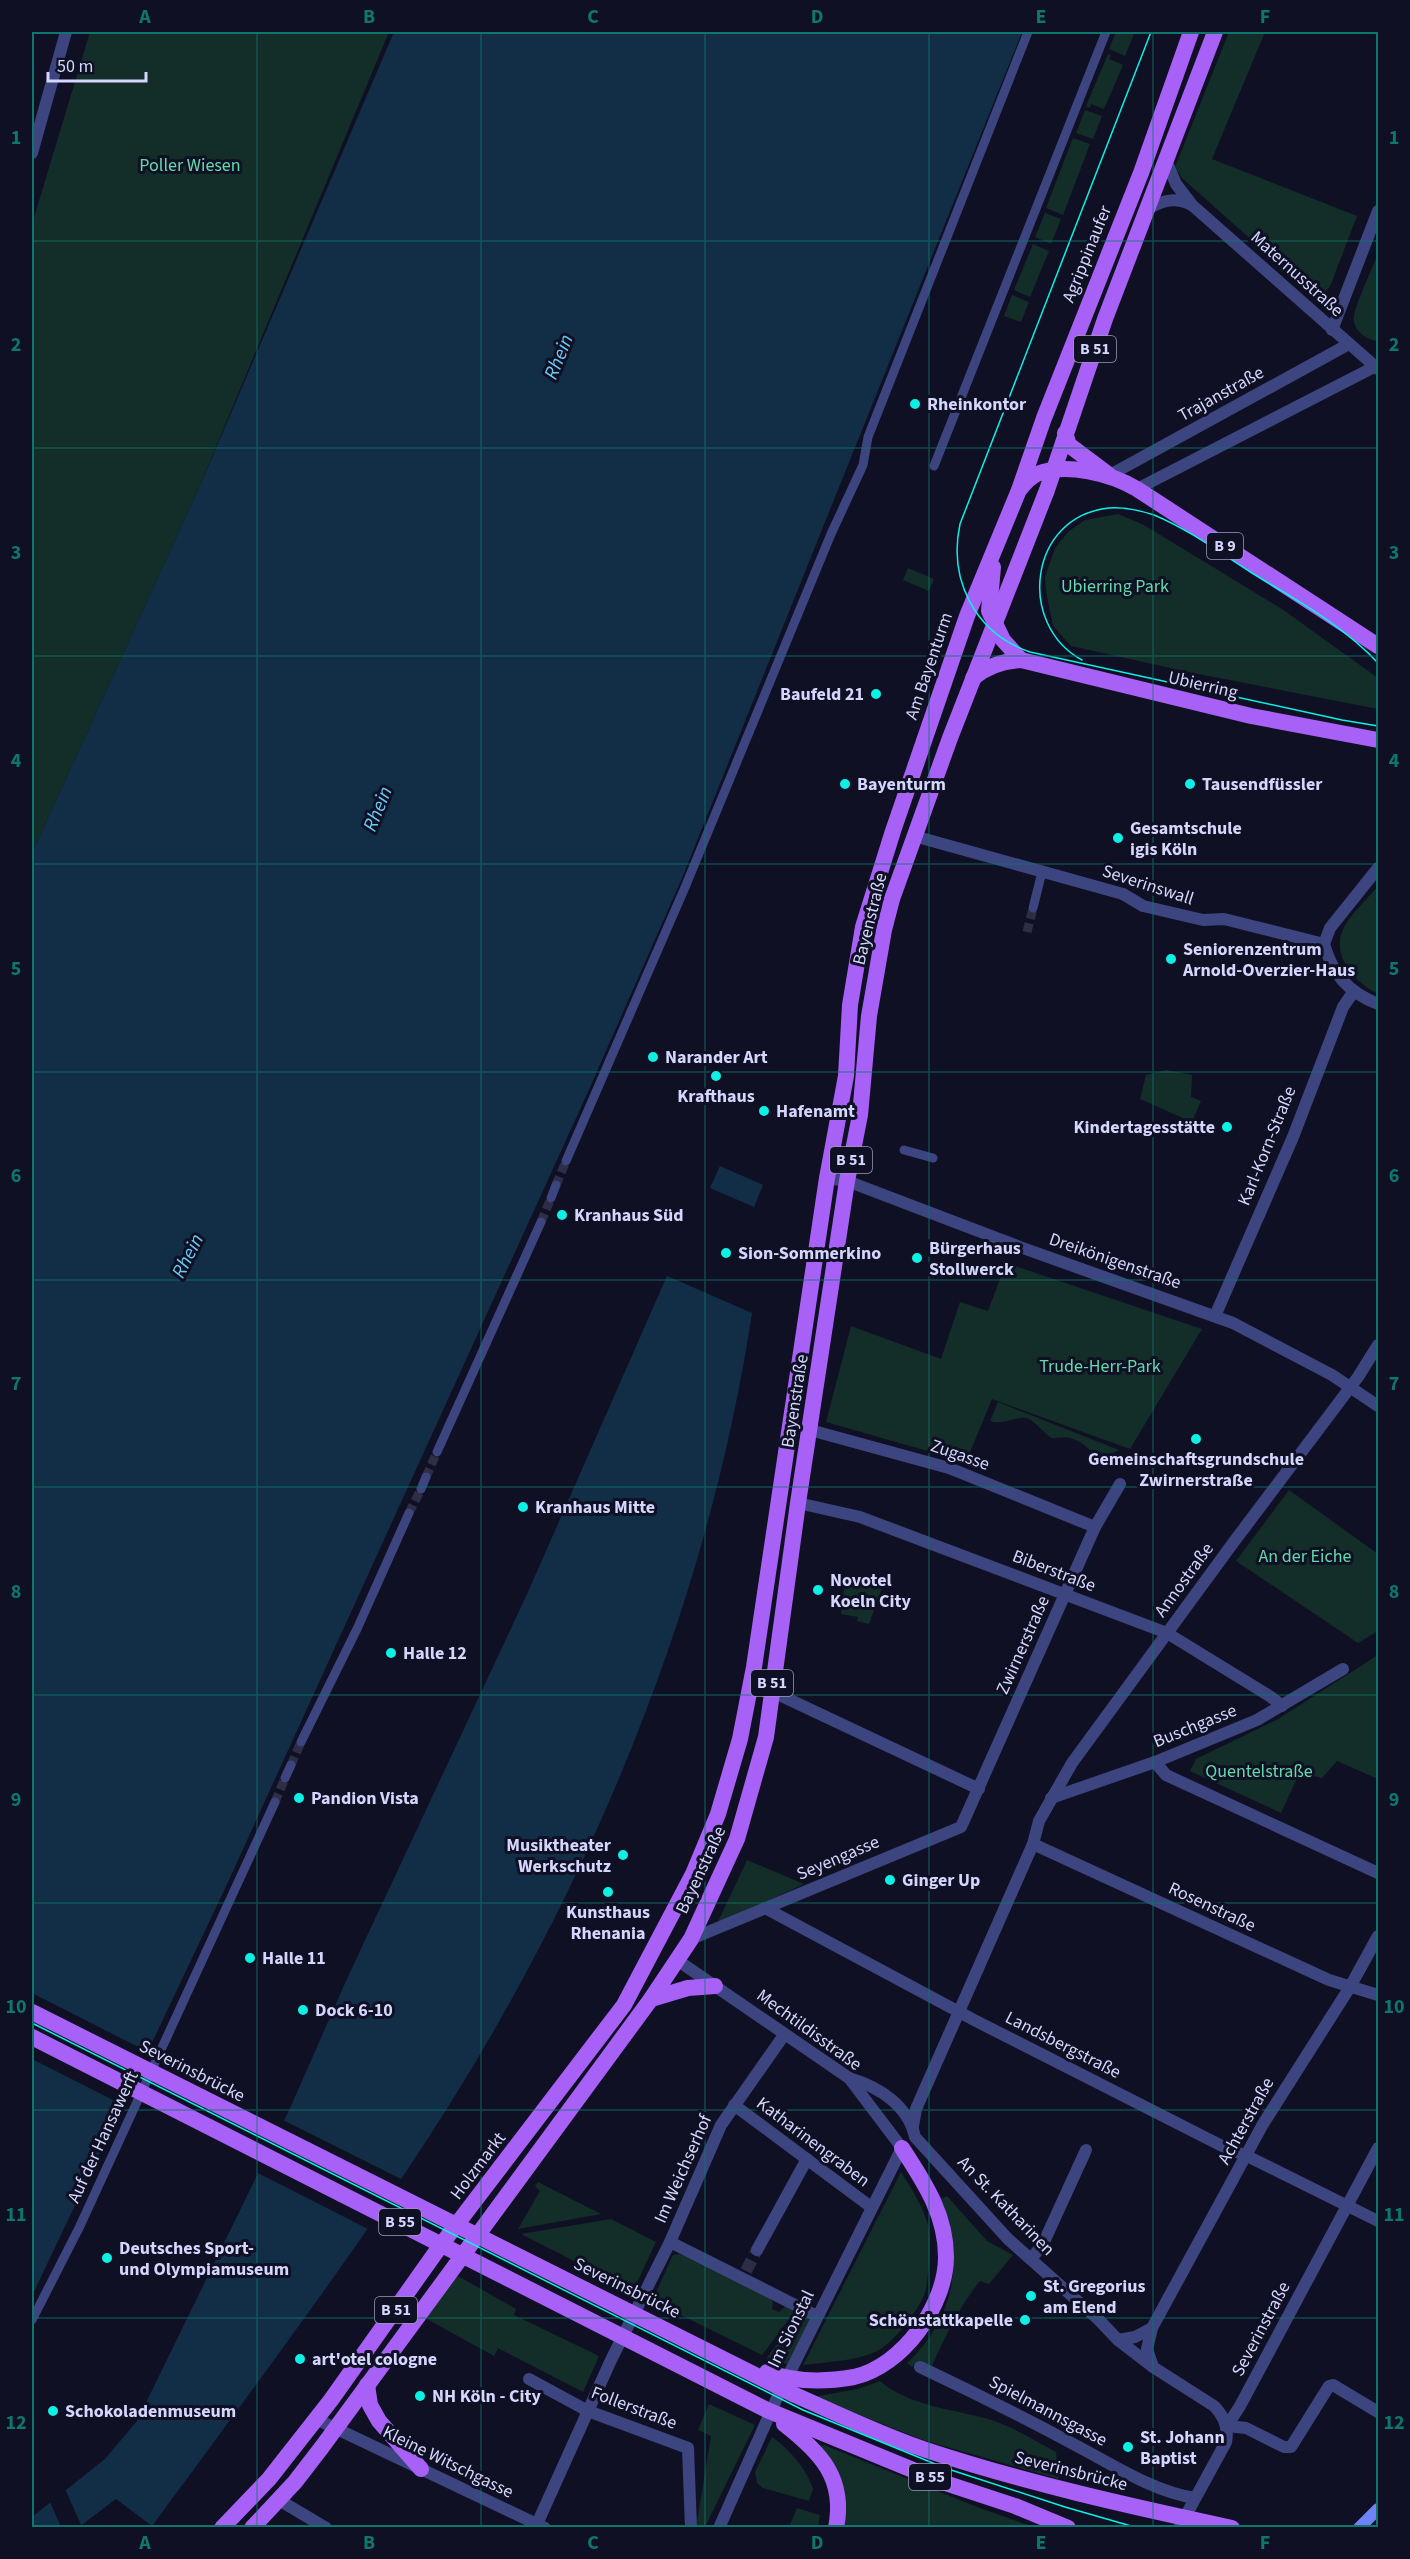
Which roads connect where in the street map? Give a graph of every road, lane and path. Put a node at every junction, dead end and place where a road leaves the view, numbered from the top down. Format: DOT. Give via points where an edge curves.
graph roads {
  1 [pos="66,32"];
  2 [pos="1028,32"];
  3 [pos="1106,32"];
  4 [pos="1191,32"];
  5 [pos="1215,32"];
  6 [pos="1167,95"];
  7 [pos="1184,110"];
  8 [pos="32,153"];
  9 [pos="1166,160"];
  10 [pos="1192,205"];
  11 [pos="1148,209"];
  12 [pos="1378,211"];
  13 [pos="1332,330"];
  14 [pos="1348,344"];
  15 [pos="1378,367"];
  16 [pos="1065,433"];
  17 [pos="934,466"];
  18 [pos="1053,471"];
  19 [pos="1110,475"];
  20 [pos="1137,489"];
  21 [pos="1019,490"];
  22 [pos="994,551"];
  23 [pos="995,625"];
  24 [pos="1378,646"];
  25 [pos="1021,660"];
  26 [pos="950,668"];
  27 [pos="973,678"];
  28 [pos="746,740"];
  29 [pos="1378,740"];
  30 [pos="757,744"];
  31 [pos="910,779"];
  32 [pos="933,786"];
  33 [pos="914,836"];
  34 [pos="885,859"];
  35 [pos="1378,868"];
  36 [pos="1042,872"];
  37 [pos="1033,908"];
  38 [pos="1324,944"];
  39 [pos="1354,991"];
  40 [pos="1378,1004"];
  41 [pos="904,1150"];
  42 [pos="933,1158"];
  43 [pos="566,1161"];
  44 [pos="827,1178"];
  45 [pos="847,1181"];
  46 [pos="556,1185"];
  47 [pos="551,1198"];
  48 [pos="541,1222"];
  49 [pos="1215,1316"];
  50 [pos="1378,1345"];
  51 [pos="1349,1387"];
  52 [pos="1378,1406"];
  53 [pos="810,1430"];
  54 [pos="436,1452"];
  55 [pos="426,1477"];
  56 [pos="1120,1484"];
  57 [pos="421,1489"];
  58 [pos="798,1503"];
  59 [pos="409,1513"];
  60 [pos="1095,1527"];
  61 [pos="1065,1594"];
  62 [pos="1167,1633"];
  63 [pos="1343,1669"];
  64 [pos="771,1691"];
  65 [pos="746,1706"];
  66 [pos="1282,1706"];
  67 [pos="768,1721"];
  68 [pos="301,1742"];
  69 [pos="1155,1762"];
  70 [pos="291,1765"];
  71 [pos="285,1778"];
  72 [pos="979,1790"];
  73 [pos="1051,1798"];
  74 [pos="275,1802"];
  75 [pos="1033,1844"];
  76 [pos="1378,1873"];
  77 [pos="765,1908"];
  78 [pos="663,1932"];
  79 [pos="1378,1935"];
  80 [pos="691,1939"];
  81 [pos="677,1960"];
  82 [pos="715,1986"];
  83 [pos="1350,1987"];
  84 [pos="1378,1995"];
  85 [pos="651,1999"];
  86 [pos="959,2010"];
  87 [pos="32,2012"];
  88 [pos="784,2035"];
  89 [pos="32,2037"];
  90 [pos="849,2078"];
  91 [pos="734,2105"];
  92 [pos="913,2126"];
  93 [pos="902,2148"];
  94 [pos="1378,2148"];
  95 [pos="1086,2150"];
  96 [pos="1247,2156"];
  97 [pos="807,2159"];
  98 [pos="1348,2206"];
  99 [pos="872,2207"];
  100 [pos="1378,2221"];
  101 [pos="670,2242"];
  102 [pos="757,2250"];
  103 [pos="1031,2259"];
  104 [pos="817,2316"];
  105 [pos="32,2320"];
  106 [pos="1152,2328"];
  107 [pos="1118,2340"];
  108 [pos="731,2361"];
  109 [pos="920,2367"];
  110 [pos="1153,2367"];
  111 [pos="529,2379"];
  112 [pos="367,2385"];
  113 [pos="588,2411"];
  114 [pos="1378,2412"];
  115 [pos="316,2419"];
  116 [pos="1227,2426"];
  117 [pos="335,2428"];
  118 [pos="798,2429"];
  119 [pos="421,2469"];
  120 [pos="279,2500"];
  121 [pos="1192,2502"];
  122 [pos="1378,2510"];
  123 [pos="541,2526"];
  124 [pos="222,2528"];
  125 [pos="252,2528"];
  126 [pos="326,2528"];
  127 [pos="691,2528"];
  128 [pos="719,2528"];
  129 [pos="836,2528"];
  130 [pos="1068,2528"];
  131 [pos="1179,2528"];
  132 [pos="1232,2528"];
  133 [pos="1359,2528"];
  1 -- 8 [label="street"];
  2 -- 28 [label="street" via="868,438 863,465"];
  3 -- 17 [label="street"];
  4 -- 6 [label="main road, Agrippinaufer"];
  5 -- 7 [label="main road"];
  6 -- 7 [label="main road" via="1172,109"];
  6 -- 21 [label="main road, Agrippinaufer"];
  7 -- 9 [label="main road"];
  9 -- 10 [label="street, Maternusstraße" via="1176,184"];
  9 -- 11 [label="main road"];
  10 -- 11 [label="street" via="1169,200"];
  10 -- 13 [label="street, Maternusstraße"];
  11 -- 16 [label="main road, B 51"];
  12 -- 13 [label="street"];
  13 -- 14 [label="street, Maternusstraße"];
  14 -- 15 [label="street, Maternusstraße"];
  14 -- 19 [label="street, Trajanstraße"];
  15 -- 20 [label="street"];
  16 -- 18 [label="main road, B 51"];
  16 -- 19 [label="main road, B 9" via="1069,445"];
  18 -- 19 [label="main road, B 9"];
  18 -- 21 [label="main road, B 9" via="1031,477"];
  18 -- 23 [label="main road, B 51"];
  19 -- 20 [label="main road, B 9"];
  20 -- 24 [label="main road, B 9"];
  21 -- 22 [label="main road, Am Bayenturm"];
  22 -- 23 [label="main road" via="989,611"];
  22 -- 26 [label="main road, Am Bayenturm / B 51"];
  23 -- 25 [label="main road"];
  23 -- 27 [label="main road, B 51"];
  25 -- 27 [label="main road, Ubierring" via="996,664"];
  25 -- 29 [label="main road, Ubierring" via="1251,716"];
  26 -- 27 [label="main road" via="961,663"];
  26 -- 31 [label="main road, Am Bayenturm / B 51"];
  27 -- 32 [label="main road, B 51"];
  28 -- 30 [label="street"];
  28 -- 43 [label="street"];
  31 -- 32 [label="main road" via="923,775"];
  31 -- 34 [label="main road, Am Bayenturm / B 51"];
  32 -- 33 [label="main road, B 51"];
  33 -- 36 [label="street, Severinswall"];
  33 -- 45 [label="main road, Bayenstraße / B 51" via="884,930 869,1016 860,1115"];
  34 -- 44 [label="main road, Bayenstraße / B 51" via="863,927 855,970 846,1076"];
  35 -- 38 [label="street" via="1330,928"];
  36 -- 37 [label="street"];
  36 -- 38 [label="street, Severinswall" via="1123,894 1143,906 1203,921 1224,919"];
  38 -- 39 [label="street" via="1333,970"];
  39 -- 40 [label="street"];
  39 -- 49 [label="street, Karl-Korn-Straße" via="1343,1007 1293,1137"];
  41 -- 42 [label="street"];
  44 -- 45 [label="street, Dreikönigenstraße"];
  44 -- 65 [label="main road, Bayenstraße / B 51"];
  45 -- 49 [label="street, Dreikönigenstraße"];
  45 -- 53 [label="main road, Bayenstraße / B 51"];
  46 -- 47 [label="street"];
  48 -- 54 [label="street"];
  49 -- 51 [label="street, Dreikönigenstraße" via="1265,1339"];
  50 -- 51 [label="street, Annostraße"];
  51 -- 52 [label="street, Dreikönigenstraße"];
  51 -- 62 [label="street, Annostraße"];
  53 -- 58 [label="main road, Bayenstraße / B 51"];
  53 -- 60 [label="street, Zugasse" via="949,1468"];
  55 -- 57 [label="street"];
  56 -- 60 [label="street, Zwirnerstraße"];
  58 -- 61 [label="street, Biberstraße" via="860,1517"];
  58 -- 64 [label="main road, Bayenstraße / B 51"];
  59 -- 68 [label="street"];
  60 -- 61 [label="street, Zwirnerstraße"];
  61 -- 62 [label="street, Biberstraße"];
  61 -- 72 [label="street, Zwirnerstraße"];
  62 -- 66 [label="street, Biberstraße"];
  62 -- 73 [label="street, Annostraße"];
  63 -- 66 [label="street, Buschgasse"];
  64 -- 67 [label="main road, Bayenstraße / B 51"];
  64 -- 72 [label="street"];
  65 -- 67 [label="main road"];
  65 -- 78 [label="main road, Bayenstraße / B 51" via="718,1814"];
  66 -- 69 [label="street, Buschgasse"];
  67 -- 80 [label="main road, Bayenstraße / B 51" via="742,1827"];
  69 -- 73 [label="street, Buschgasse"];
  69 -- 76 [label="street" via="1166,1774"];
  70 -- 71 [label="street"];
  72 -- 77 [label="street, Seyengasse" via="961,1827"];
  73 -- 75 [label="street, Annostraße"];
  74 -- 105 [label="street, Auf der Hansawerft" via="93,2198"];
  75 -- 83 [label="street, Rosenstraße"];
  75 -- 86 [label="street"];
  77 -- 80 [label="street, Seyengasse"];
  77 -- 86 [label="street, Landsbergstraße"];
  78 -- 81 [label="main road"];
  78 -- 115 [label="main road, Holzmarkt / B 51" via="624,2005"];
  79 -- 83 [label="street, Achterstraße"];
  80 -- 81 [label="main road, Bayenstraße / B 51"];
  81 -- 82 [label="street, Mechtildisstraße"];
  81 -- 85 [label="main road, B 51"];
  82 -- 85 [label="main road" via="688,1988"];
  82 -- 88 [label="street, Mechtildisstraße"];
  83 -- 84 [label="street, Rosenstraße"];
  83 -- 96 [label="street, Achterstraße" via="1292,2076"];
  85 -- 112 [label="main road, B 51"];
  86 -- 92 [label="street" via="916,2109"];
  86 -- 96 [label="street, Landsbergstraße"];
  87 -- 108 [label="main road, Severinsbrücke / B 55"];
  88 -- 90 [label="street, Mechtildisstraße"];
  88 -- 91 [label="street, Im Weichserhof"];
  89 -- 118 [label="main road, B 55"];
  90 -- 92 [label="street, An St. Katharinen" via="893,2099"];
  90 -- 93 [label="street, Mechtildisstraße"];
  91 -- 97 [label="street, Katharinengraben"];
  91 -- 101 [label="street, Im Weichserhof" via="721,2125"];
  92 -- 103 [label="street, An St. Katharinen" via="915,2137"];
  93 -- 99 [label="street, Im Sionstal"];
  93 -- 108 [label="main road" via="940,2212 946,2256 941,2291 917,2332 894,2355 855,2376 788,2378"];
  94 -- 98 [label="street, Severinstraße"];
  95 -- 103 [label="street" via="1043,2244"];
  96 -- 98 [label="street, Landsbergstraße"];
  96 -- 106 [label="street, Achterstraße"];
  97 -- 99 [label="street, Katharinengraben"];
  97 -- 102 [label="street"];
  98 -- 100 [label="street, Landsbergstraße"];
  98 -- 116 [label="street, Severinstraße"];
  99 -- 104 [label="street, Im Sionstal"];
  101 -- 104 [label="street, Im Weichserhof" via="744,2274"];
  101 -- 113 [label="street"];
  103 -- 107 [label="street, An St. Katharinen"];
  104 -- 128 [label="street, Im Sionstal"];
  106 -- 107 [label="street"];
  106 -- 110 [label="street, Achterstraße" via="1148,2349"];
  107 -- 110 [label="street, An St. Katharinen"];
  108 -- 132 [label="main road, Severinsbrücke / B 55" via="795,2395 924,2450 1024,2480"];
  109 -- 121 [label="street, Spielmannsgasse"];
  110 -- 116 [label="street, An St. Katharinen" via="1214,2406"];
  111 -- 113 [label="street, Follerstraße"];
  112 -- 117 [label="main road, B 51"];
  112 -- 119 [label="main road" via="369,2405"];
  113 -- 123 [label="street"];
  113 -- 127 [label="street, Follerstraße" via="688,2448"];
  114 -- 116 [label="street" via="1333,2385 1291,2447 1246,2428"];
  115 -- 117 [label="street"];
  115 -- 124 [label="main road, Holzmarkt / B 51" via="269,2479"];
  116 -- 121 [label="street, Severinstraße" via="1226,2442"];
  117 -- 119 [label="street, Kleine Witschgasse"];
  117 -- 120 [label="main road, B 51"];
  118 -- 129 [label="main road" via="832,2475 838,2497"];
  118 -- 130 [label="main road, B 55"];
  119 -- 123 [label="street, Kleine Witschgasse"];
  120 -- 125 [label="main road, B 51"];
  120 -- 126 [label="street"];
  121 -- 131 [label="street, Severinstraße"];
  122 -- 133 [label="main road"];
}
